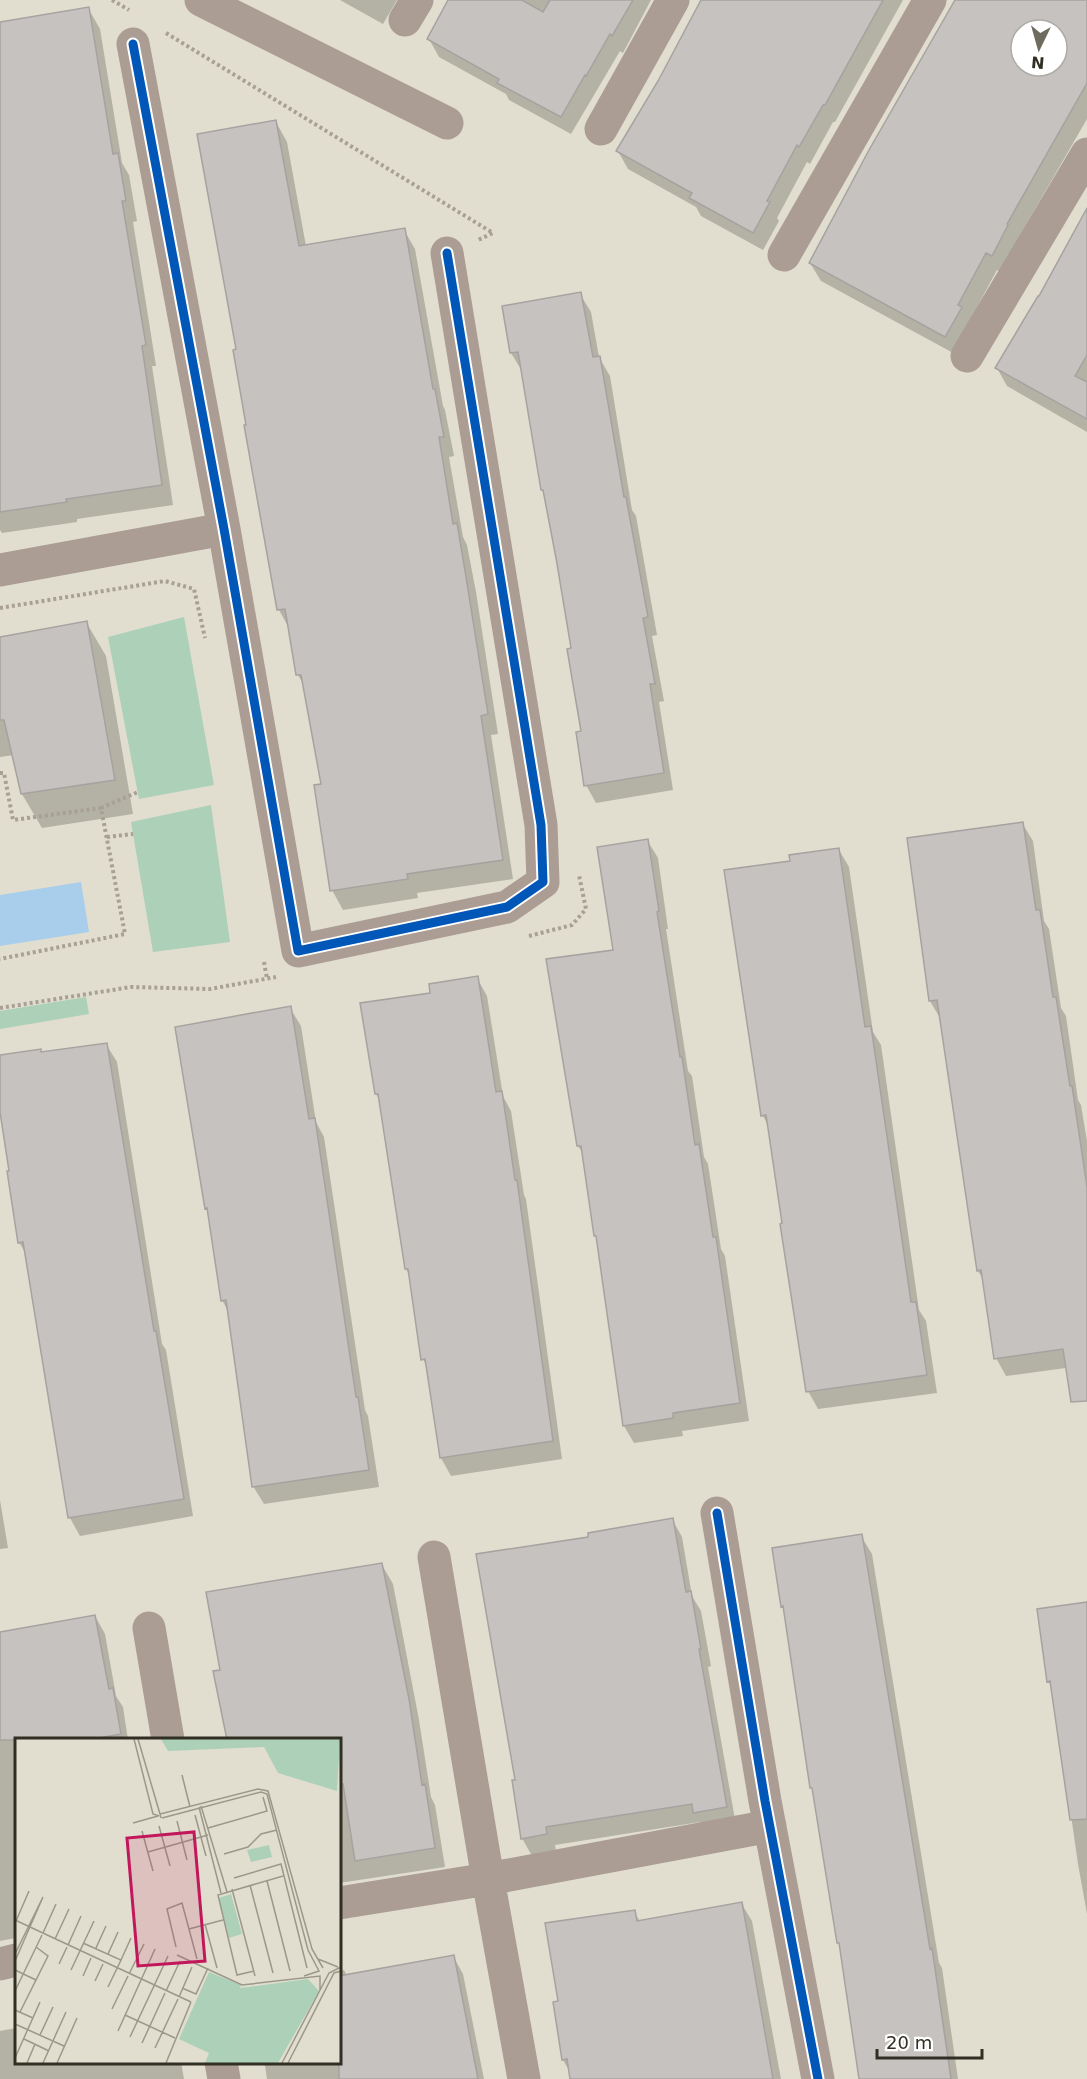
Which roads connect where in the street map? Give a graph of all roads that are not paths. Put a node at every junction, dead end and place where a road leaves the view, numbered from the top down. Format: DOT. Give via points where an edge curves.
graph roads {
  1 [pos="201,0"];
  2 [pos="673,0"];
  3 [pos="930,0"];
  4 [pos="135,29"];
  5 [pos="447,123"];
  6 [pos="601,129"];
  7 [pos="1087,153"];
  8 [pos="447,253"];
  9 [pos="784,255"];
  10 [pos="967,356"];
  11 [pos="224,529"];
  12 [pos="0,570"];
  13 [pos="717,1513"];
  14 [pos="434,1557"];
  15 [pos="149,1628"];
  16 [pos="168,1738"];
  17 [pos="770,1826"];
  18 [pos="488,1879"];
  19 [pos="340,1904"];
  20 [pos="15,1960"];
  21 [pos="0,1964"];
  22 [pos="221,2064"];
  23 [pos="224,2079"];
  24 [pos="524,2079"];
  25 [pos="818,2079"];
  1 -- 5 [label="street"];
  2 -- 6 [label="street"];
  3 -- 9 [label="street"];
  4 -- 11 [label="street"];
  7 -- 10 [label="street"];
  8 -- 11 [label="street" via="541,825 543,882 507,907 298,951"];
  11 -- 12 [label="street"];
  13 -- 17 [label="street"];
  14 -- 18 [label="street"];
  15 -- 16 [label="street"];
  17 -- 18 [label="street"];
  17 -- 25 [label="street"];
  18 -- 19 [label="street"];
  18 -- 24 [label="street"];
  20 -- 21 [label="street"];
  22 -- 23 [label="street"];
}
